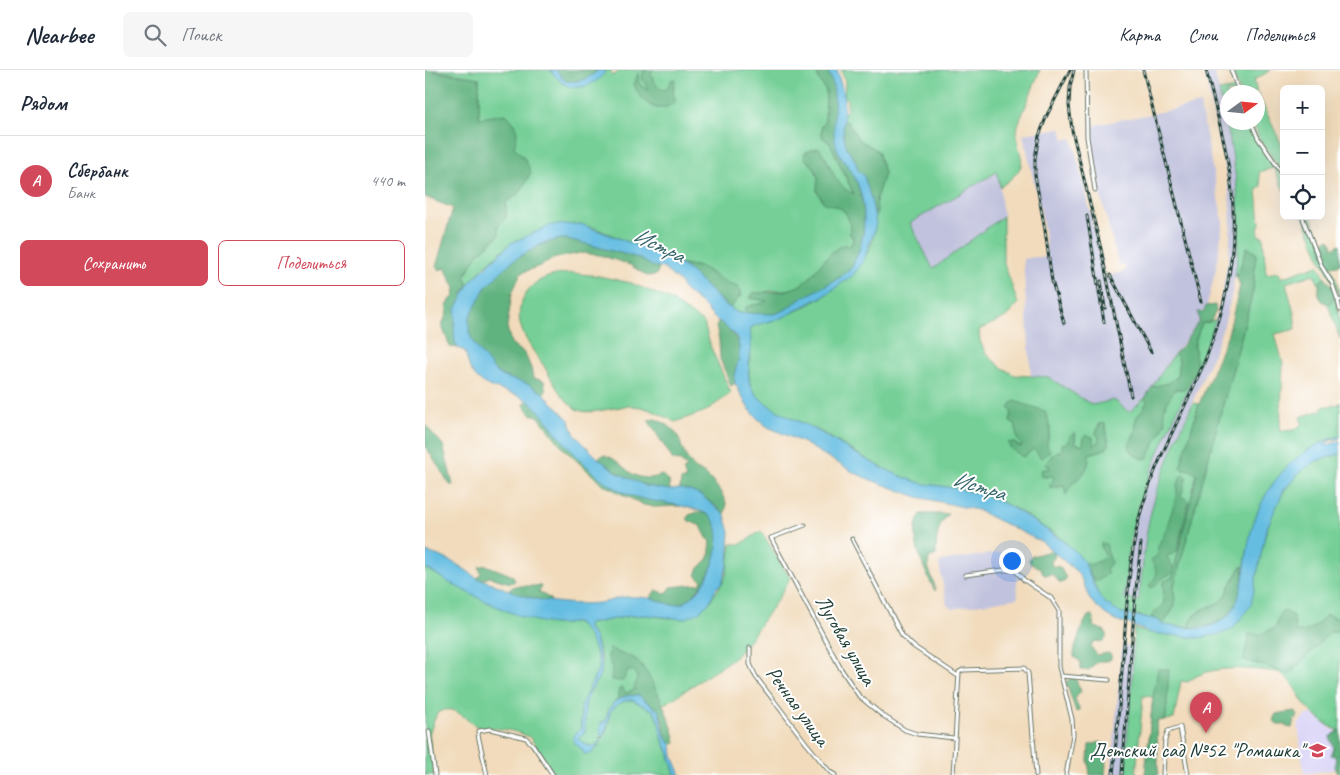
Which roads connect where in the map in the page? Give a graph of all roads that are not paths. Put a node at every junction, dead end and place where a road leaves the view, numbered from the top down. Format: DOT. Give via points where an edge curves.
graph roads {
  1 [pos="1086,70"];
  2 [pos="1231,70"];
  3 [pos="1236,85"];
  4 [pos="1254,130"];
  5 [pos="1283,175"];
  6 [pos="1095,190"];
  7 [pos="1304,220"];
  8 [pos="1339,300"];
  9 [pos="1340,310"];
  10 [pos="805,525"];
  11 [pos="852,539"];
  12 [pos="965,575"];
  13 [pos="750,648"];
  14 [pos="959,676"];
  15 [pos="1061,676"];
  16 [pos="1109,680"];
  17 [pos="429,731"];
  18 [pos="954,738"];
  19 [pos="435,775"];
  20 [pos="487,775"];
  21 [pos="553,775"];
  22 [pos="835,775"];
  23 [pos="953,775"];
  24 [pos="1035,775"];
  25 [pos="1066,775"];
  26 [pos="1163,775"];
  27 [pos="1188,775"];
  1 -- 6 [label="street" via="1087,137"];
  2 -- 3 [label="street"];
  4 -- 5 [label="street"];
  7 -- 8 [label="street"];
  8 -- 9 [label="street"];
  10 -- 18 [label="street, Луговая улица" via="771,538 841,669 859,696 905,730"];
  11 -- 14 [label="street" via="902,635 913,646"];
  12 -- 15 [label="street" via="1015,570 1051,598 1059,611"];
  13 -- 22 [label="street, Речная улица" via="750,664 756,677 806,744"];
  14 -- 18 [label="street"];
  14 -- 24 [label="street" via="963,670 1024,668 1028,673"];
  15 -- 16 [label="street"];
  15 -- 25 [label="street" via="1073,735"];
  17 -- 19 [label="street"];
  18 -- 23 [label="street"];
  20 -- 21 [label="street" via="478,735 479,731 490,729 527,738"];
  26 -- 27 [label="street" via="1168,731 1180,727"];
}
